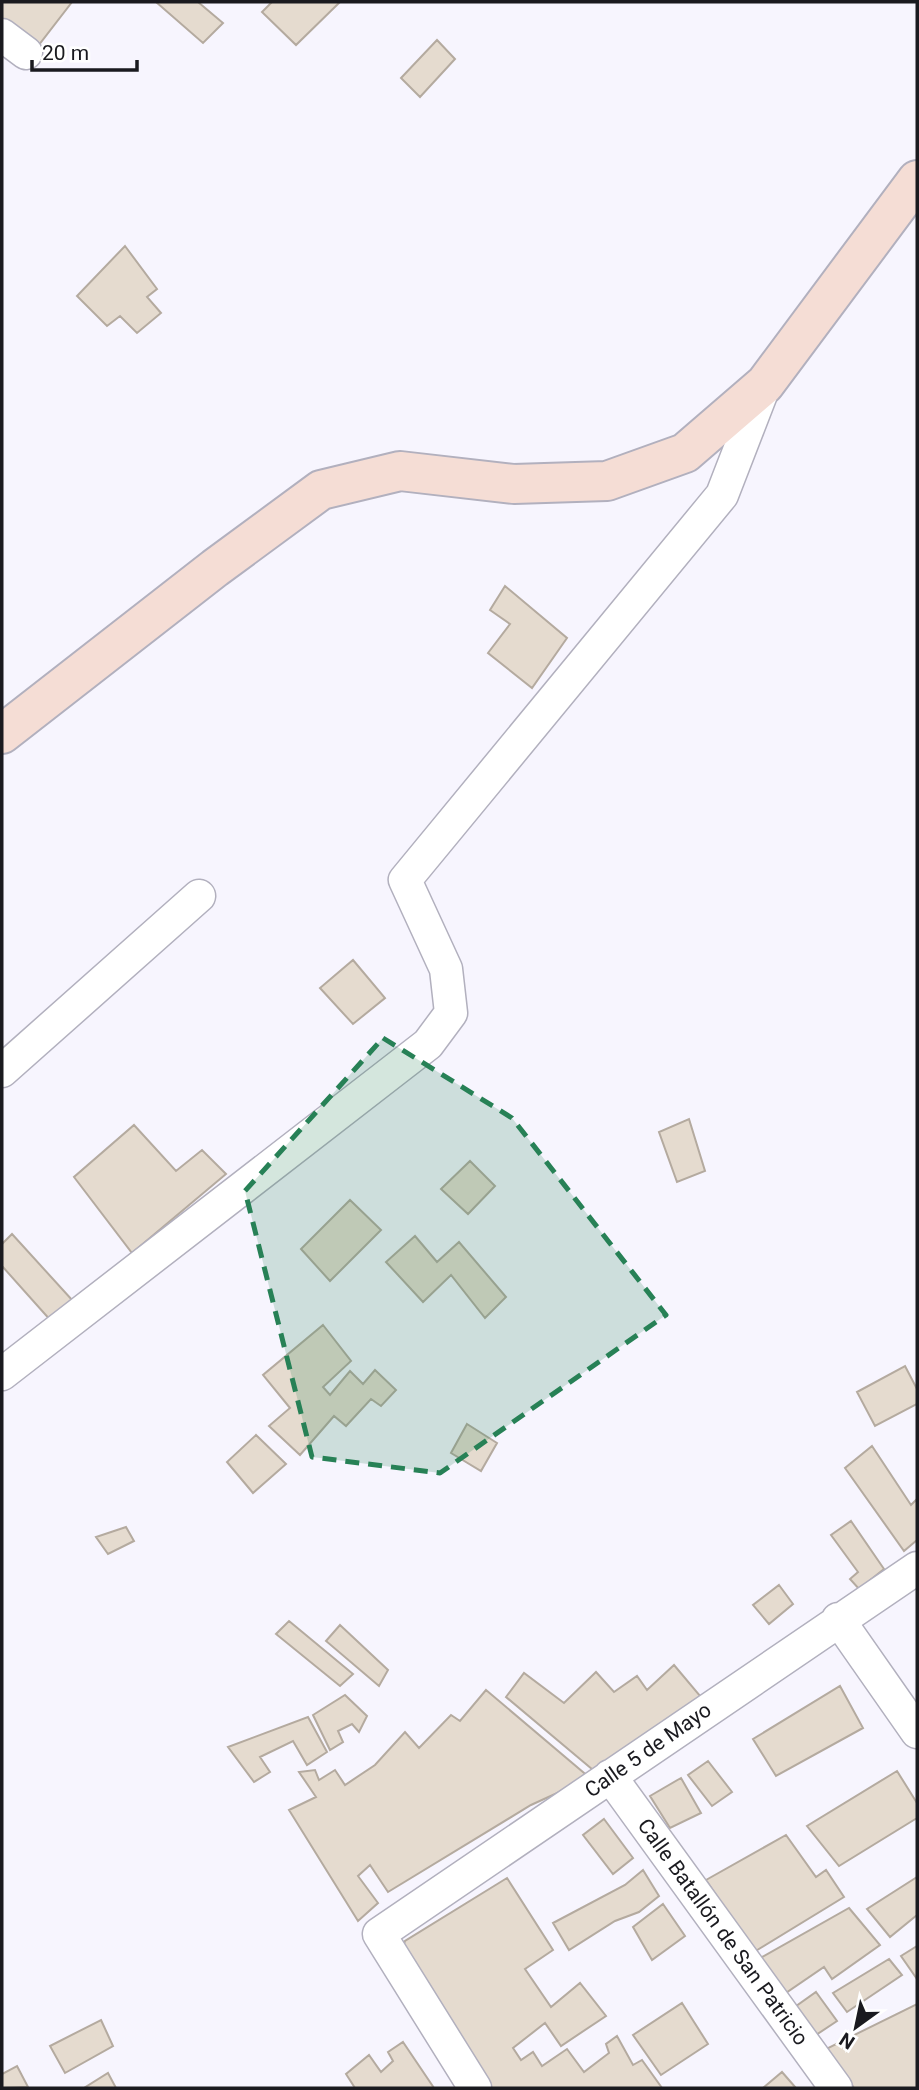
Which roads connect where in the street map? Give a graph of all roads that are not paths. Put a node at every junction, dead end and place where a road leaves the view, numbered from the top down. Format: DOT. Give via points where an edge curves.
graph roads {
  1 [pos="917,180"];
  2 [pos="765,384"];
  3 [pos="2,734"];
  4 [pos="199,896"];
  5 [pos="2,1071"];
  6 [pos="2,1374"];
  7 [pos="917,1567"];
  8 [pos="838,1619"];
  9 [pos="917,1732"];
  10 [pos="610,1776"];
  11 [pos="475,2088"];
  12 [pos="836,2088"];
  1 -- 2 [label="main road"];
  2 -- 3 [label="main road" via="685,453 607,481 514,484 400,471 321,490"];
  2 -- 6 [label="street" via="722,495 405,880 446,969 451,1013 428,1044"];
  4 -- 5 [label="street"];
  7 -- 8 [label="street, Calle 5 de Mayo"];
  8 -- 9 [label="street"];
  8 -- 10 [label="street, Calle 5 de Mayo"];
  10 -- 11 [label="street, Calle 5 de Mayo" via="379,1934"];
  10 -- 12 [label="street, Calle Batallón de San Patricio"];
}
